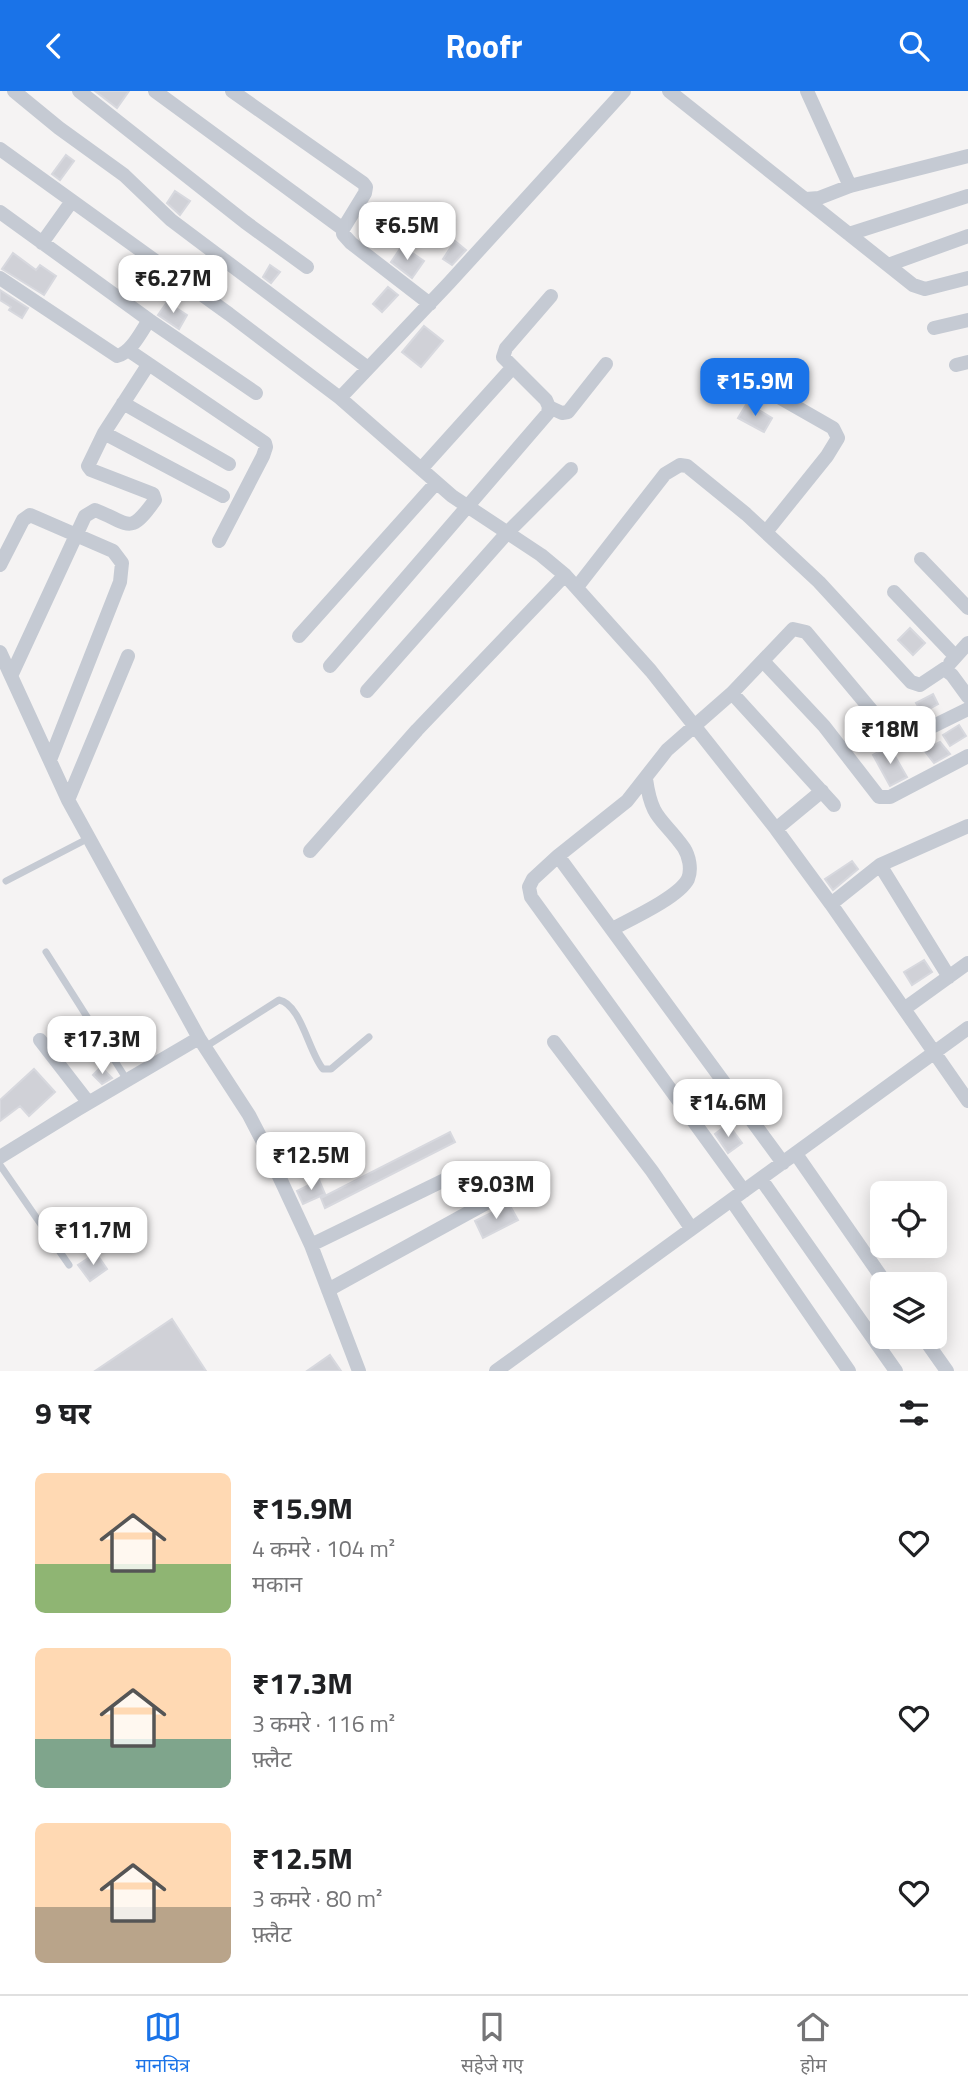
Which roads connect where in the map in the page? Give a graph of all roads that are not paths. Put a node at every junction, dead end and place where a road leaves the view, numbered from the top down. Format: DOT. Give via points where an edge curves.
graph roads {
  1 [pos="7,91"];
  2 [pos="13,91"];
  3 [pos="79,91"];
  4 [pos="155,91"];
  5 [pos="232,91"];
  6 [pos="624,91"];
  7 [pos="669,91"];
  8 [pos="807,91"];
  9 [pos="0,99"];
  10 [pos="0,149"];
  11 [pos="968,156"];
  12 [pos="850,186"];
  13 [pos="968,196"];
  14 [pos="806,199"];
  15 [pos="72,201"];
  16 [pos="0,212"];
  17 [pos="343,229"];
  18 [pos="849,234"];
  19 [pos="968,236"];
  20 [pos="41,243"];
  21 [pos="888,265"];
  22 [pos="307,267"];
  23 [pos="0,278"];
  24 [pos="968,278"];
  25 [pos="551,296"];
  26 [pos="430,304"];
  27 [pos="149,320"];
  28 [pos="968,320"];
  29 [pos="934,328"];
  30 [pos="128,350"];
  31 [pos="606,364"];
  32 [pos="148,365"];
  33 [pos="512,367"];
  34 [pos="368,368"];
  35 [pos="742,376"];
  36 [pos="256,393"];
  37 [pos="340,398"];
  38 [pos="123,403"];
  39 [pos="549,407"];
  40 [pos="104,433"];
  41 [pos="229,464"];
  42 [pos="571,468"];
  43 [pos="421,469"];
  44 [pos="436,483"];
  45 [pos="223,496"];
  46 [pos="468,507"];
  47 [pos="766,532"];
  48 [pos="507,533"];
  49 [pos="76,534"];
  50 [pos="219,541"];
  51 [pos="921,559"];
  52 [pos="0,565"];
  53 [pos="565,575"];
  54 [pos="577,587"];
  55 [pos="894,592"];
  56 [pos="968,608"];
  57 [pos="299,636"];
  58 [pos="968,643"];
  59 [pos="0,652"];
  60 [pos="128,656"];
  61 [pos="956,656"];
  62 [pos="763,661"];
  63 [pos="330,666"];
  64 [pos="944,669"];
  65 [pos="11,676"];
  66 [pos="367,691"];
  67 [pos="732,693"];
  68 [pos="968,697"];
  69 [pos="968,709"];
  70 [pos="695,727"];
  71 [pos="968,756"];
  72 [pos="50,760"];
  73 [pos="646,779"];
  74 [pos="822,791"];
  75 [pos="68,800"];
  76 [pos="835,805"];
  77 [pos="968,826"];
  78 [pos="776,829"];
  79 [pos="89,838"];
  80 [pos="310,851"];
  81 [pos="558,856"];
  82 [pos="880,865"];
  83 [pos="6,881"];
  84 [pos="831,904"];
  85 [pos="612,929"];
  86 [pos="46,952"];
  87 [pos="968,963"];
  88 [pos="949,977"];
  89 [pos="904,1009"];
  90 [pos="968,1028"];
  91 [pos="369,1037"];
  92 [pos="40,1040"];
  93 [pos="554,1042"];
  94 [pos="202,1043"];
  95 [pos="935,1052"];
  96 [pos="127,1080"];
  97 [pos="968,1101"];
  98 [pos="88,1102"];
  99 [pos="796,1154"];
  100 [pos="0,1157"];
  101 [pos="783,1163"];
  102 [pos="0,1165"];
  103 [pos="467,1169"];
  104 [pos="761,1179"];
  105 [pos="744,1191"];
  106 [pos="732,1201"];
  107 [pos="488,1202"];
  108 [pos="691,1228"];
  109 [pos="311,1245"];
  110 [pos="69,1265"];
  111 [pos="878,1272"];
  112 [pos="328,1290"];
  113 [pos="931,1349"];
  114 [pos="359,1371"];
  115 [pos="496,1371"];
  116 [pos="849,1371"];
  117 [pos="896,1371"];
  118 [pos="947,1371"];
  1 -- 9 [label="street"];
  2 -- 34 [label="street" via="124,175 171,220"];
  3 -- 22 [label="street"];
  4 -- 17 [label="street"];
  5 -- 17 [label="street" via="363,183 365,193"];
  6 -- 26 [label="street"];
  7 -- 14 [label="street"];
  8 -- 12 [label="street"];
  10 -- 15 [label="street"];
  11 -- 12 [label="street"];
  12 -- 14 [label="street"];
  13 -- 18 [label="street"];
  14 -- 18 [label="street"];
  15 -- 20 [label="street"];
  15 -- 37 [label="street"];
  16 -- 20 [label="street"];
  17 -- 26 [label="street" via="351,243"];
  18 -- 21 [label="street"];
  19 -- 21 [label="street"];
  20 -- 27 [label="street"];
  21 -- 24 [label="street" via="925,289"];
  23 -- 30 [label="street" via="113,355"];
  25 -- 33 [label="street" via="506,348 503,357"];
  26 -- 34 [label="street"];
  27 -- 30 [label="street"];
  27 -- 36 [label="street"];
  28 -- 29 [label="street"];
  30 -- 32 [label="street"];
  31 -- 39 [label="street" via="568,411"];
  32 -- 38 [label="street"];
  32 -- 50 [label="street" via="265,443 263,456"];
  33 -- 39 [label="street"];
  33 -- 43 [label="street"];
  34 -- 37 [label="street"];
  35 -- 47 [label="street" via="833,428 838,438"];
  37 -- 43 [label="street"];
  38 -- 40 [label="street"];
  38 -- 41 [label="street"];
  39 -- 46 [label="street" via="544,419"];
  40 -- 45 [label="street"];
  40 -- 49 [label="street" via="89,468 153,494 155,500 134,524 92,510"];
  42 -- 48 [label="street"];
  43 -- 44 [label="street"];
  44 -- 46 [label="street"];
  44 -- 57 [label="street"];
  46 -- 48 [label="street"];
  46 -- 63 [label="street"];
  47 -- 54 [label="street" via="693,469 680,465 665,474"];
  47 -- 64 [label="street" via="911,682 920,685"];
  48 -- 53 [label="street"];
  48 -- 66 [label="street"];
  49 -- 52 [label="street" via="27,516"];
  49 -- 65 [label="street"];
  49 -- 72 [label="street" via="113,551 122,575"];
  51 -- 56 [label="street"];
  53 -- 54 [label="street"];
  53 -- 80 [label="street" via="417,730"];
  54 -- 70 [label="street"];
  55 -- 61 [label="street"];
  58 -- 61 [label="street"];
  59 -- 65 [label="street"];
  60 -- 75 [label="street"];
  61 -- 64 [label="street"];
  62 -- 67 [label="street"];
  62 -- 69 [label="street" via="788,632 802,630 898,742"];
  62 -- 71 [label="street" via="824,726 879,797 890,797"];
  64 -- 68 [label="street"];
  65 -- 72 [label="street"];
  67 -- 70 [label="street"];
  67 -- 74 [label="street"];
  70 -- 73 [label="street" via="667,750"];
  70 -- 78 [label="street"];
  72 -- 75 [label="street"];
  73 -- 81 [label="street" via="628,801"];
  73 -- 85 [label="street" via="652,808 684,848 690,872 674,893"];
  74 -- 76 [label="street"];
  74 -- 78 [label="street"];
  75 -- 79 [label="street"];
  77 -- 82 [label="street"];
  78 -- 84 [label="street"];
  79 -- 83 [label="lane"];
  79 -- 94 [label="street"];
  81 -- 85 [label="street"];
  81 -- 105 [label="street" via="531,882 531,897"];
  82 -- 84 [label="street"];
  82 -- 88 [label="street"];
  84 -- 89 [label="street"];
  85 -- 101 [label="street"];
  86 -- 96 [label="lane"];
  87 -- 88 [label="street"];
  88 -- 89 [label="street"];
  89 -- 95 [label="street"];
  90 -- 95 [label="street"];
  91 -- 94 [label="lane" via="331,1069 323,1069 293,1009 279,1000"];
  92 -- 98 [label="street"];
  93 -- 108 [label="street"];
  94 -- 96 [label="street"];
  94 -- 109 [label="street" via="254,1125"];
  95 -- 97 [label="street"];
  95 -- 99 [label="street"];
  96 -- 98 [label="street"];
  98 -- 100 [label="street"];
  99 -- 101 [label="street"];
  99 -- 111 [label="street"];
  101 -- 104 [label="street"];
  102 -- 110 [label="lane"];
  103 -- 109 [label="street"];
  104 -- 105 [label="street"];
  104 -- 117 [label="street"];
  105 -- 106 [label="street"];
  106 -- 108 [label="street"];
  106 -- 116 [label="street"];
  107 -- 112 [label="street"];
  108 -- 115 [label="street"];
  109 -- 112 [label="street"];
  112 -- 114 [label="street"];
  113 -- 118 [label="street"];
}
